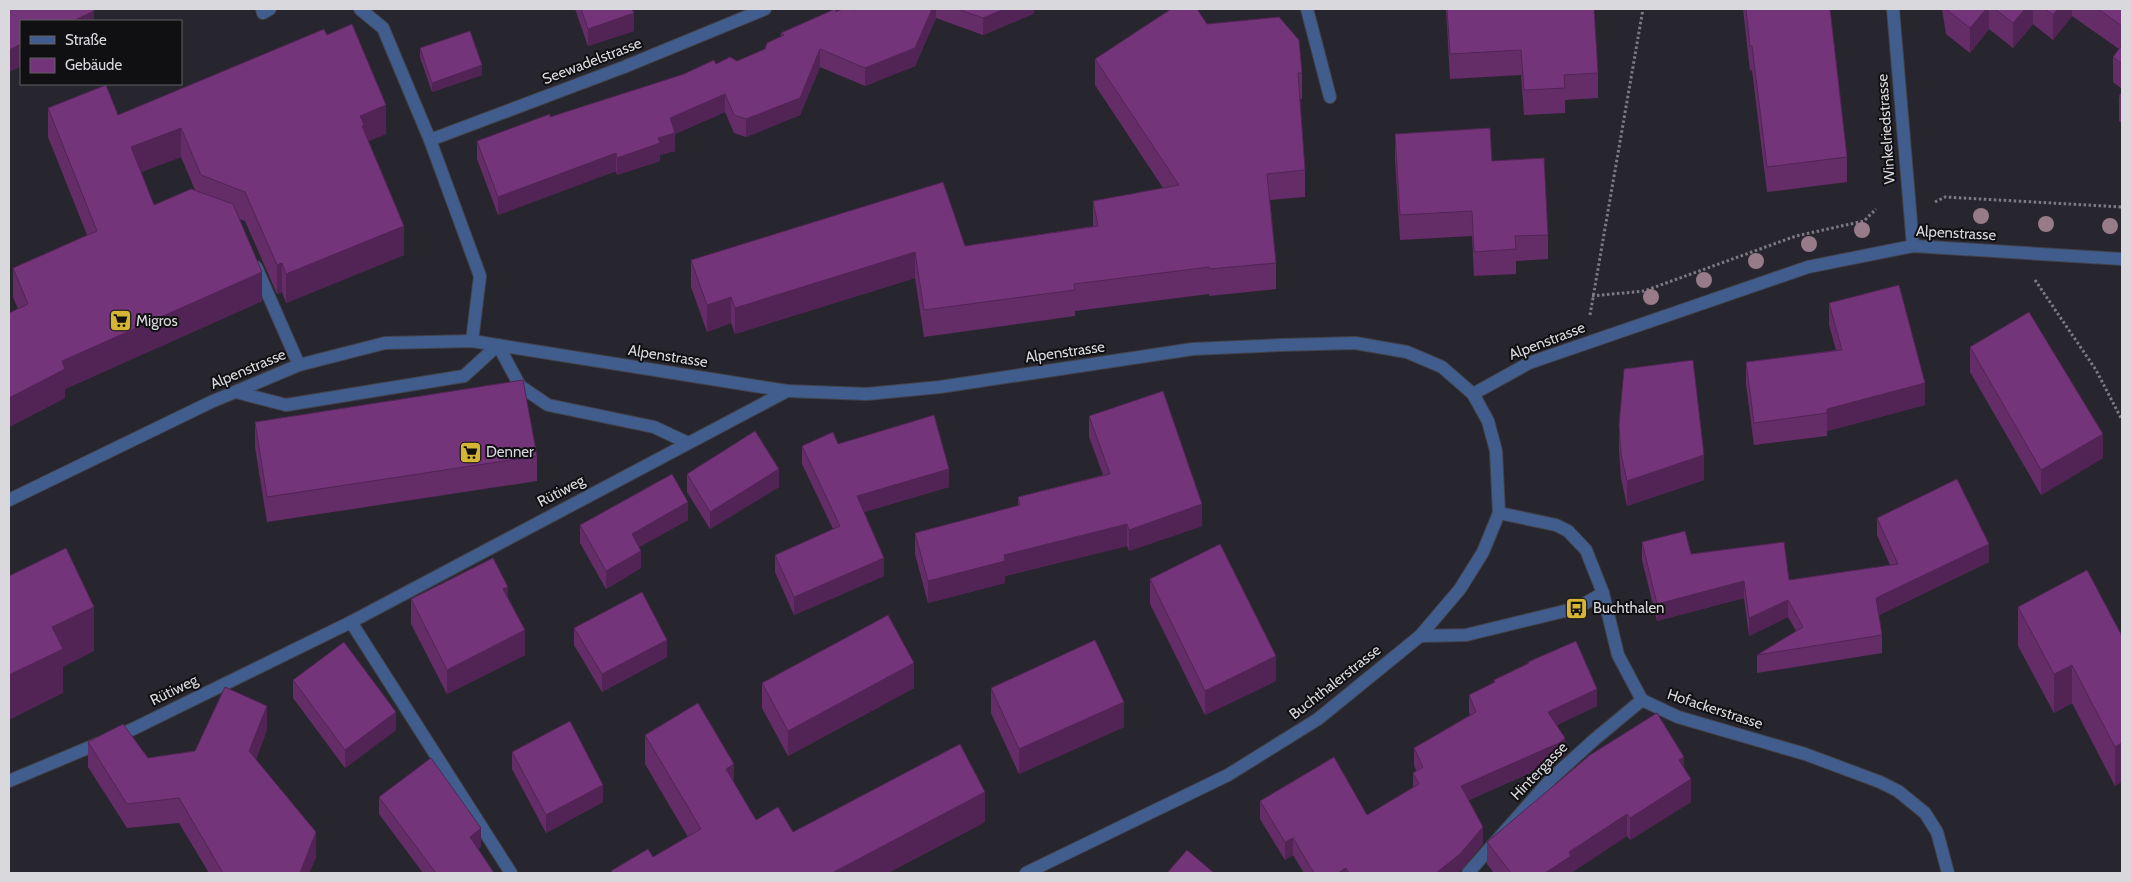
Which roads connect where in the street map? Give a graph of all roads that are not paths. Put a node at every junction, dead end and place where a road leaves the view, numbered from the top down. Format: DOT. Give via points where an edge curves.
graph roads {
  1 [pos="360,9"];
  2 [pos="765,9"];
  3 [pos="1307,9"];
  4 [pos="1893,9"];
  5 [pos="1330,97"];
  6 [pos="430,140"];
  7 [pos="1912,246"];
  8 [pos="250,253"];
  9 [pos="2122,259"];
  10 [pos="472,341"];
  11 [pos="498,345"];
  12 [pos="299,365"];
  13 [pos="787,391"];
  14 [pos="236,392"];
  15 [pos="1473,394"];
  16 [pos="688,443"];
  17 [pos="9,500"];
  18 [pos="1499,514"];
  19 [pos="1603,593"];
  20 [pos="351,622"];
  21 [pos="1420,636"];
  22 [pos="1642,700"];
  23 [pos="9,781"];
  24 [pos="511,873"];
  25 [pos="1026,873"];
  26 [pos="1468,873"];
  27 [pos="1948,873"];
  1 -- 6 [label="street" via="383,28"];
  2 -- 6 [label="street, Seewadelstrasse" via="624,67"];
  3 -- 5 [label="street"];
  4 -- 7 [label="street, Winkelriedstrasse"];
  6 -- 10 [label="street" via="480,276"];
  7 -- 9 [label="street, Alpenstrasse"];
  7 -- 15 [label="street, Alpenstrasse" via="1808,267 1529,363"];
  8 -- 12 [label="street"];
  10 -- 11 [label="street, Alpenstrasse"];
  10 -- 12 [label="street, Alpenstrasse" via="385,343"];
  11 -- 13 [label="street, Alpenstrasse"];
  11 -- 14 [label="street" via="464,376 286,405"];
  11 -- 16 [label="street" via="520,386 548,405 654,427"];
  12 -- 14 [label="street, Alpenstrasse"];
  13 -- 15 [label="street, Alpenstrasse" via="867,394 940,387 1193,349 1355,343 1406,352 1442,367"];
  13 -- 16 [label="street, Rütiweg"];
  14 -- 17 [label="street, Alpenstrasse"];
  15 -- 18 [label="street, Buchthalerstrasse" via="1488,421 1496,451"];
  16 -- 20 [label="street, Rütiweg"];
  18 -- 19 [label="street" via="1543,522 1568,531 1586,550"];
  18 -- 21 [label="street, Buchthalerstrasse" via="1483,552 1460,589"];
  19 -- 21 [label="street" via="1576,608 1466,635"];
  19 -- 22 [label="street" via="1618,655"];
  20 -- 23 [label="street, Rütiweg" via="133,729"];
  20 -- 24 [label="street"];
  21 -- 25 [label="street, Buchthalerstrasse" via="1318,719 1228,775"];
  22 -- 26 [label="street, Hintergasse" via="1552,778"];
  22 -- 27 [label="street, Hofackerstrasse" via="1678,717 1805,754 1898,791 1925,813 1937,832"];
}
